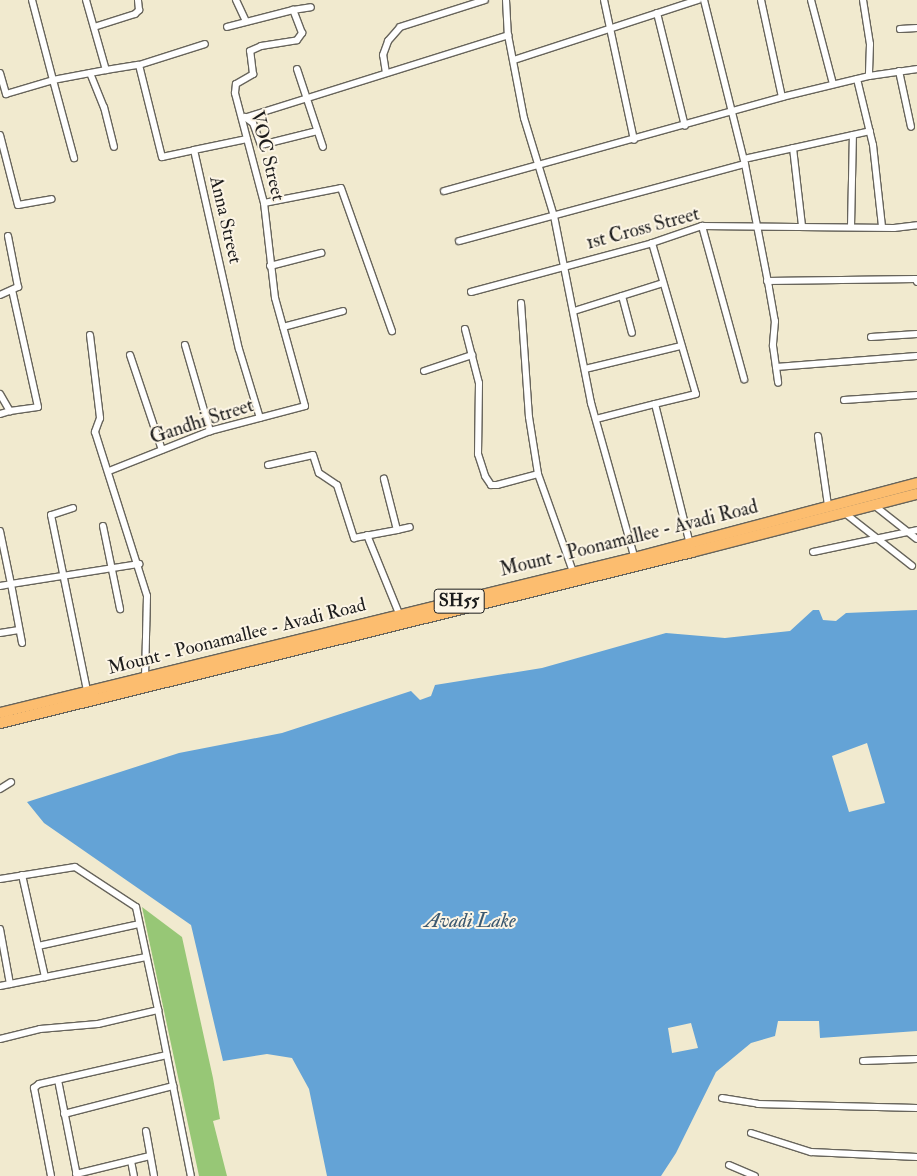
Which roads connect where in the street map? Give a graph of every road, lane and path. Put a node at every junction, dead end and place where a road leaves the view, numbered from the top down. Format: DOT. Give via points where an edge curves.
graph roads {
  1 [pos="32,0"];
  2 [pos="86,0"];
  3 [pos="138,0"];
  4 [pos="236,0"];
  5 [pos="485,0"];
  6 [pos="506,0"];
  7 [pos="604,0"];
  8 [pos="698,0"];
  9 [pos="704,0"];
  10 [pos="761,0"];
  11 [pos="810,0"];
  12 [pos="863,0"];
  13 [pos="310,7"];
  14 [pos="293,10"];
  15 [pos="657,13"];
  16 [pos="246,21"];
  17 [pos="94,27"];
  18 [pos="227,27"];
  19 [pos="917,28"];
  20 [pos="900,29"];
  21 [pos="610,30"];
  22 [pos="508,35"];
  23 [pos="205,44"];
  24 [pos="514,60"];
  25 [pos="139,65"];
  26 [pos="917,68"];
  27 [pos="296,69"];
  28 [pos="106,70"];
  29 [pos="899,71"];
  30 [pos="0,73"];
  31 [pos="90,73"];
  32 [pos="386,73"];
  33 [pos="869,76"];
  34 [pos="857,78"];
  35 [pos="53,80"];
  36 [pos="833,84"];
  37 [pos="3,96"];
  38 [pos="782,97"];
  39 [pos="305,98"];
  40 [pos="731,112"];
  41 [pos="245,117"];
  42 [pos="685,126"];
  43 [pos="911,126"];
  44 [pos="317,131"];
  45 [pos="870,131"];
  46 [pos="0,135"];
  47 [pos="853,135"];
  48 [pos="247,139"];
  49 [pos="634,140"];
  50 [pos="114,147"];
  51 [pos="322,147"];
  52 [pos="793,148"];
  53 [pos="194,150"];
  54 [pos="3,157"];
  55 [pos="74,158"];
  56 [pos="744,161"];
  57 [pos="539,166"];
  58 [pos="444,191"];
  59 [pos="52,199"];
  60 [pos="264,203"];
  61 [pos="554,216"];
  62 [pos="757,225"];
  63 [pos="917,225"];
  64 [pos="702,226"];
  65 [pos="802,226"];
  66 [pos="851,227"];
  67 [pos="882,228"];
  68 [pos="8,236"];
  69 [pos="459,241"];
  70 [pos="652,243"];
  71 [pos="321,253"];
  72 [pos="565,265"];
  73 [pos="270,266"];
  74 [pos="767,280"];
  75 [pos="917,282"];
  76 [pos="663,283"];
  77 [pos="12,290"];
  78 [pos="471,292"];
  79 [pos="0,295"];
  80 [pos="622,296"];
  81 [pos="521,303"];
  82 [pos="343,311"];
  83 [pos="574,311"];
  84 [pos="283,327"];
  85 [pos="465,329"];
  86 [pos="392,331"];
  87 [pos="632,333"];
  88 [pos="917,334"];
  89 [pos="90,335"];
  90 [pos="872,337"];
  91 [pos="185,344"];
  92 [pos="681,346"];
  93 [pos="130,355"];
  94 [pos="472,355"];
  95 [pos="917,356"];
  96 [pos="776,367"];
  97 [pos="585,369"];
  98 [pos="424,371"];
  99 [pos="744,379"];
  100 [pos="778,383"];
  101 [pos="0,394"];
  102 [pos="917,395"];
  103 [pos="844,400"];
  104 [pos="655,404"];
  105 [pos="305,406"];
  106 [pos="10,411"];
  107 [pos="0,414"];
  108 [pos="260,418"];
  109 [pos="596,420"];
  110 [pos="210,431"];
  111 [pos="818,436"];
  112 [pos="162,450"];
  113 [pos="268,466"];
  114 [pos="109,471"];
  115 [pos="538,474"];
  116 [pos="384,479"];
  117 [pos="917,482"];
  118 [pos="917,494"];
  119 [pos="828,505"];
  120 [pos="875,506"];
  121 [pos="73,508"];
  122 [pos="846,514"];
  123 [pos="103,526"];
  124 [pos="410,527"];
  125 [pos="397,530"];
  126 [pos="917,530"];
  127 [pos="0,531"];
  128 [pos="909,532"];
  129 [pos="367,535"];
  130 [pos="877,538"];
  131 [pos="917,539"];
  132 [pos="1,544"];
  133 [pos="690,544"];
  134 [pos="813,552"];
  135 [pos="635,562"];
  136 [pos="139,564"];
  137 [pos="912,566"];
  138 [pos="112,567"];
  139 [pos="573,572"];
  140 [pos="61,575"];
  141 [pos="11,584"];
  142 [pos="0,586"];
  143 [pos="120,609"];
  144 [pos="400,616"];
  145 [pos="20,630"];
  146 [pos="0,633"];
  147 [pos="22,643"];
  148 [pos="145,681"];
  149 [pos="87,692"];
  150 [pos="0,713"];
  151 [pos="0,723"];
  152 [pos="11,782"];
  153 [pos="0,789"];
  154 [pos="22,875"];
  155 [pos="0,879"];
  156 [pos="139,924"];
  157 [pos="0,929"];
  158 [pos="38,946"];
  159 [pos="146,957"];
  160 [pos="45,977"];
  161 [pos="10,984"];
  162 [pos="0,986"];
  163 [pos="158,1010"];
  164 [pos="0,1039"];
  165 [pos="167,1055"];
  166 [pos="917,1059"];
  167 [pos="862,1061"];
  168 [pos="58,1080"];
  169 [pos="173,1086"];
  170 [pos="722,1098"];
  171 [pos="917,1108"];
  172 [pos="64,1114"];
  173 [pos="146,1132"];
  174 [pos="752,1133"];
  175 [pos="150,1156"];
  176 [pos="917,1157"];
  177 [pos="131,1161"];
  178 [pos="729,1165"];
  179 [pos="104,1167"];
  180 [pos="76,1175"];
  181 [pos="51,1176"];
  182 [pos="107,1176"];
  183 [pos="134,1176"];
  184 [pos="154,1176"];
  185 [pos="191,1176"];
  186 [pos="755,1176"];
  1 -- 35 [label="street"];
  2 -- 17 [label="street"];
  3 -- 17 [label="street" via="139,10 135,14"];
  4 -- 16 [label="street"];
  5 -- 32 [label="street" via="400,27 388,41 383,55"];
  6 -- 22 [label="street"];
  7 -- 21 [label="street"];
  8 -- 15 [label="street"];
  9 -- 40 [label="street"];
  10 -- 38 [label="street"];
  11 -- 36 [label="street"];
  12 -- 33 [label="street" via="870,44"];
  13 -- 14 [label="street"];
  14 -- 16 [label="street"];
  14 -- 41 [label="street, VOC Street" via="301,38 250,51 252,74 236,84"];
  15 -- 21 [label="street"];
  15 -- 42 [label="street"];
  16 -- 18 [label="street"];
  17 -- 28 [label="street"];
  19 -- 20 [label="street"];
  21 -- 24 [label="street"];
  21 -- 49 [label="street"];
  22 -- 24 [label="street"];
  22 -- 32 [label="street"];
  23 -- 25 [label="street"];
  24 -- 57 [label="street" via="524,118"];
  25 -- 28 [label="street"];
  25 -- 53 [label="street" via="162,157"];
  26 -- 29 [label="street"];
  27 -- 39 [label="street"];
  28 -- 31 [label="street"];
  29 -- 33 [label="street"];
  29 -- 43 [label="street"];
  30 -- 37 [label="street"];
  31 -- 35 [label="street"];
  31 -- 50 [label="street" via="104,107"];
  32 -- 39 [label="street"];
  33 -- 34 [label="street"];
  34 -- 36 [label="street"];
  34 -- 45 [label="street"];
  35 -- 37 [label="street"];
  35 -- 55 [label="street"];
  36 -- 38 [label="street"];
  38 -- 40 [label="street"];
  39 -- 41 [label="street"];
  39 -- 44 [label="street"];
  40 -- 42 [label="street"];
  40 -- 56 [label="street"];
  41 -- 44 [label="street" via="261,145"];
  41 -- 48 [label="street, VOC Street"];
  42 -- 49 [label="street"];
  44 -- 51 [label="street"];
  45 -- 47 [label="street"];
  45 -- 67 [label="street"];
  46 -- 54 [label="street"];
  47 -- 52 [label="street"];
  47 -- 66 [label="street"];
  48 -- 53 [label="street"];
  48 -- 60 [label="street, VOC Street"];
  49 -- 57 [label="street"];
  52 -- 56 [label="street"];
  52 -- 65 [label="street"];
  53 -- 108 [label="street, Anna Street" via="239,349"];
  54 -- 59 [label="street" via="18,205"];
  56 -- 61 [label="street"];
  56 -- 62 [label="street"];
  57 -- 58 [label="street"];
  57 -- 61 [label="street"];
  60 -- 73 [label="street, VOC Street"];
  60 -- 86 [label="street" via="341,188"];
  61 -- 69 [label="street"];
  61 -- 72 [label="street"];
  62 -- 64 [label="street, 1st Cross Street"];
  62 -- 65 [label="street, 1st Cross Street"];
  62 -- 74 [label="street"];
  63 -- 67 [label="street, 1st Cross Street"];
  64 -- 70 [label="street, 1st Cross Street"];
  64 -- 99 [label="street"];
  65 -- 66 [label="street, 1st Cross Street"];
  66 -- 67 [label="street, 1st Cross Street"];
  68 -- 77 [label="street" via="18,287"];
  70 -- 72 [label="street, 1st Cross Street"];
  70 -- 76 [label="street"];
  71 -- 73 [label="street"];
  72 -- 78 [label="street, 1st Cross Street"];
  72 -- 83 [label="street"];
  73 -- 84 [label="street, VOC Street"];
  74 -- 75 [label="street" via="916,279"];
  74 -- 96 [label="street" via="775,321"];
  76 -- 80 [label="street"];
  76 -- 92 [label="street"];
  77 -- 79 [label="street"];
  77 -- 106 [label="street" via="38,407"];
  80 -- 83 [label="street"];
  80 -- 87 [label="street"];
  81 -- 115 [label="street" via="528,417"];
  82 -- 84 [label="street"];
  83 -- 97 [label="street"];
  84 -- 105 [label="street, VOC Street"];
  85 -- 94 [label="street"];
  88 -- 90 [label="street"];
  89 -- 114 [label="street" via="100,418 95,432"];
  91 -- 110 [label="street"];
  92 -- 97 [label="street"];
  92 -- 104 [label="street" via="696,394"];
  93 -- 112 [label="street"];
  94 -- 98 [label="street"];
  94 -- 115 [label="street" via="479,382 478,454 485,476 491,485 497,485"];
  95 -- 96 [label="street"];
  96 -- 100 [label="street"];
  97 -- 109 [label="street"];
  101 -- 106 [label="street"];
  102 -- 103 [label="street"];
  104 -- 109 [label="street"];
  104 -- 133 [label="street"];
  105 -- 108 [label="street, Gandhi Street"];
  106 -- 107 [label="street"];
  108 -- 110 [label="street, Gandhi Street"];
  109 -- 135 [label="street"];
  110 -- 112 [label="street, Gandhi Street"];
  111 -- 119 [label="street"];
  112 -- 114 [label="street, Gandhi Street"];
  113 -- 129 [label="street" via="313,455 319,473 337,485 351,536"];
  114 -- 136 [label="street"];
  115 -- 139 [label="street"];
  116 -- 125 [label="street"];
  117 -- 119 [label="main road, Mount - Poonamallee - Avadi Road / SH55"];
  118 -- 120 [label="main road, Mount - Poonamallee - Avadi Road / SH55"];
  119 -- 133 [label="main road, Mount - Poonamallee - Avadi Road / SH55"];
  120 -- 122 [label="main road, Mount - Poonamallee - Avadi Road / SH55"];
  120 -- 128 [label="street"];
  121 -- 140 [label="street" via="51,514"];
  122 -- 130 [label="street"];
  122 -- 135 [label="main road, Mount - Poonamallee - Avadi Road / SH55"];
  123 -- 138 [label="street"];
  124 -- 125 [label="street"];
  125 -- 129 [label="street"];
  126 -- 128 [label="street"];
  127 -- 132 [label="street"];
  128 -- 130 [label="street"];
  128 -- 131 [label="street"];
  129 -- 144 [label="street"];
  130 -- 134 [label="street"];
  130 -- 137 [label="street"];
  132 -- 141 [label="street"];
  133 -- 135 [label="main road, Mount - Poonamallee - Avadi Road / SH55"];
  135 -- 139 [label="main road, Mount - Poonamallee - Avadi Road / SH55"];
  135 -- 148 [label="main road, Mount - Poonamallee - Avadi Road / SH55"];
  136 -- 138 [label="street"];
  136 -- 148 [label="street" via="147,596"];
  138 -- 140 [label="street"];
  138 -- 143 [label="street"];
  139 -- 144 [label="main road, Mount - Poonamallee - Avadi Road / SH55"];
  140 -- 141 [label="street"];
  140 -- 149 [label="street"];
  141 -- 142 [label="street"];
  141 -- 145 [label="street"];
  144 -- 148 [label="main road, Mount - Poonamallee - Avadi Road / SH55"];
  145 -- 146 [label="street"];
  145 -- 147 [label="street"];
  148 -- 149 [label="main road, Mount - Poonamallee - Avadi Road / SH55"];
  148 -- 151 [label="main road, Mount - Poonamallee - Avadi Road / SH55"];
  149 -- 150 [label="main road, Mount - Poonamallee - Avadi Road / SH55"];
  152 -- 153 [label="street"];
  154 -- 155 [label="street"];
  154 -- 156 [label="street" via="75,867 136,907"];
  154 -- 158 [label="street"];
  156 -- 158 [label="street"];
  156 -- 159 [label="street"];
  157 -- 161 [label="street"];
  158 -- 160 [label="street"];
  159 -- 160 [label="street"];
  159 -- 163 [label="street"];
  160 -- 161 [label="street"];
  161 -- 162 [label="street"];
  163 -- 164 [label="street" via="98,1024 40,1029"];
  163 -- 165 [label="street"];
  165 -- 168 [label="street"];
  165 -- 169 [label="street"];
  166 -- 167 [label="street"];
  168 -- 172 [label="street"];
  168 -- 181 [label="street" via="34,1088"];
  169 -- 172 [label="street"];
  169 -- 185 [label="street"];
  170 -- 171 [label="street" via="758,1104"];
  172 -- 180 [label="street"];
  173 -- 175 [label="street"];
  174 -- 176 [label="street" via="811,1152"];
  175 -- 177 [label="street"];
  175 -- 184 [label="street"];
  177 -- 179 [label="street"];
  177 -- 183 [label="street"];
  178 -- 186 [label="street"];
  179 -- 180 [label="street"];
  179 -- 182 [label="street"];
}
